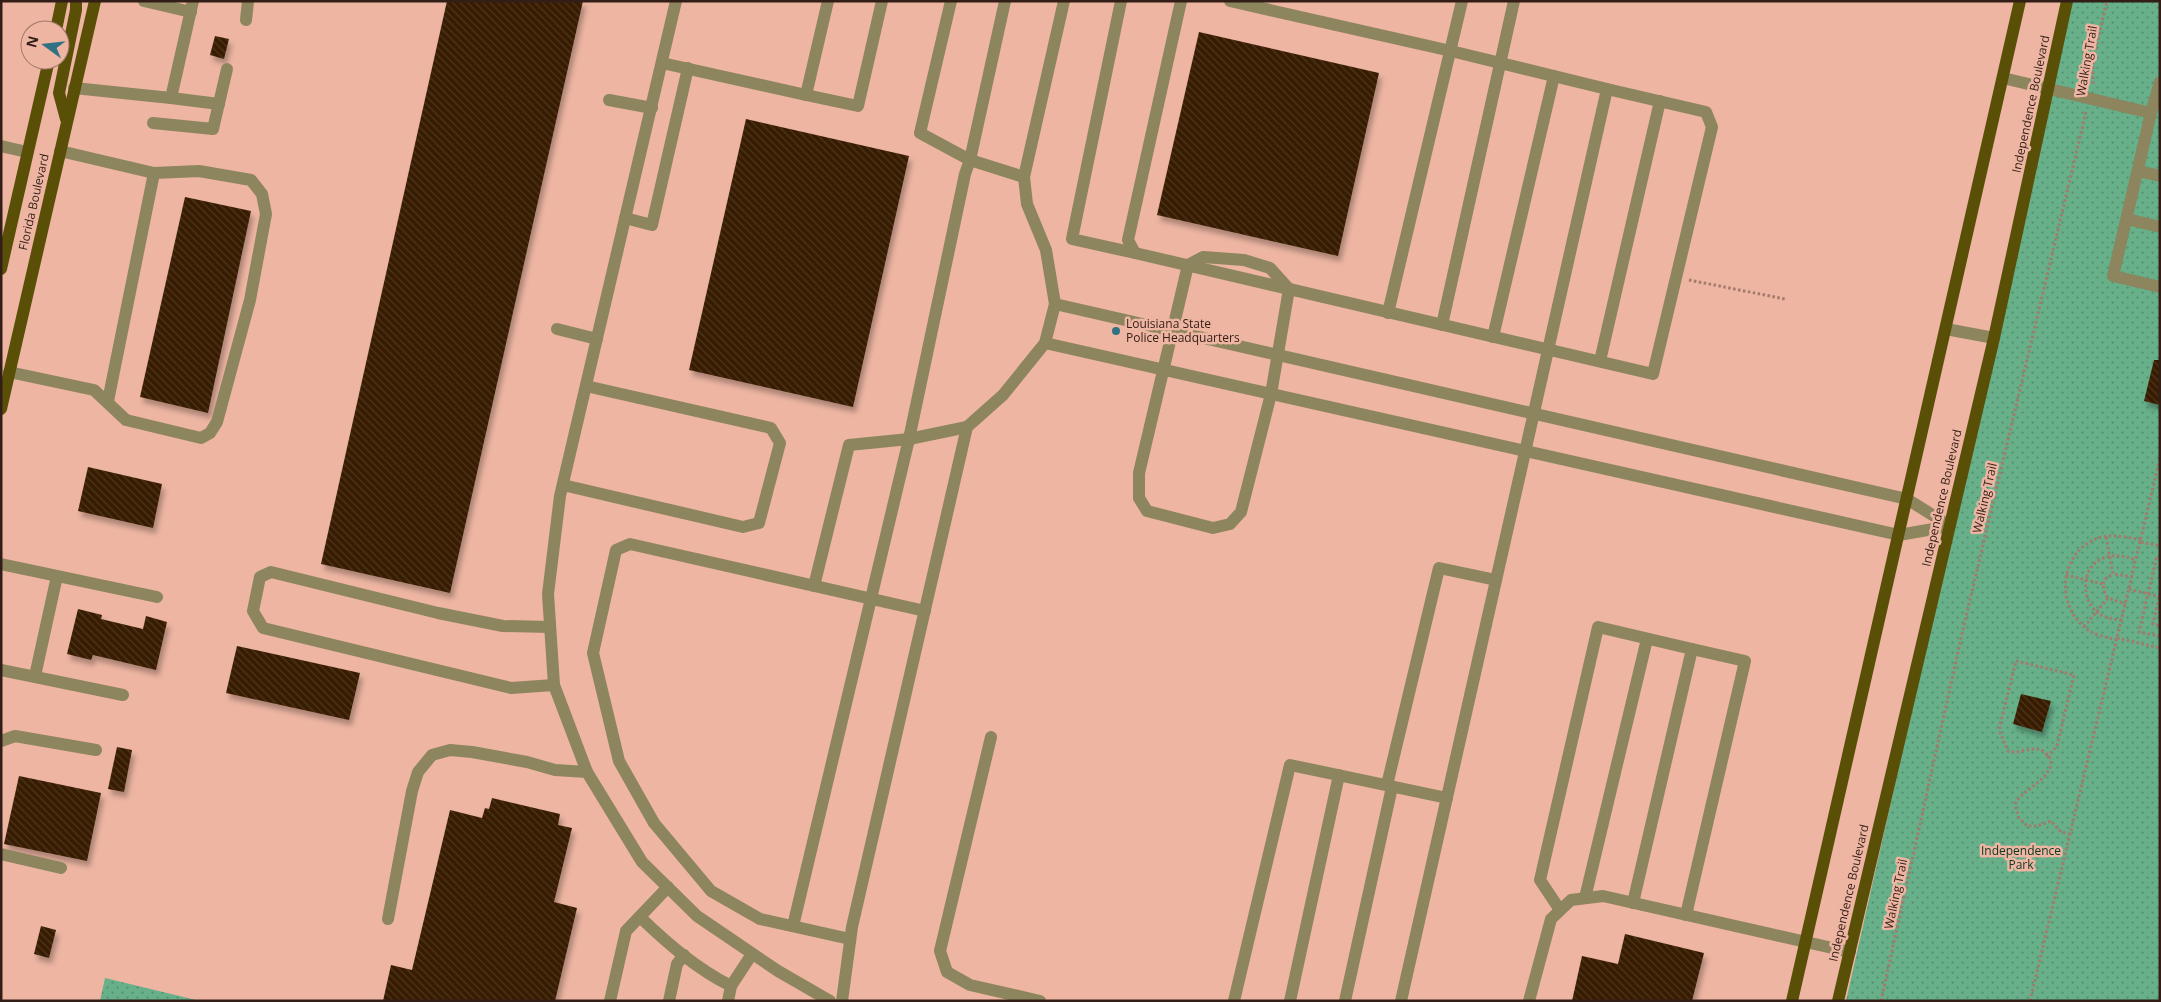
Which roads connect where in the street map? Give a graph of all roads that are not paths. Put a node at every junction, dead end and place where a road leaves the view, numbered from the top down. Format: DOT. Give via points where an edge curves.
graph roads {
  1 [pos="62,1"];
  2 [pos="76,1"];
  3 [pos="94,1"];
  4 [pos="144,1"];
  5 [pos="248,1"];
  6 [pos="676,1"];
  7 [pos="828,1"];
  8 [pos="882,1"];
  9 [pos="951,1"];
  10 [pos="1005,1"];
  11 [pos="1064,1"];
  12 [pos="1122,1"];
  13 [pos="1181,1"];
  14 [pos="1230,1"];
  15 [pos="1462,1"];
  16 [pos="1514,1"];
  17 [pos="2020,1"];
  18 [pos="2067,1"];
  19 [pos="192,7"];
  20 [pos="58,20"];
  21 [pos="246,20"];
  22 [pos="1450,51"];
  23 [pos="1500,62"];
  24 [pos="662,63"];
  25 [pos="688,68"];
  26 [pos="227,69"];
  27 [pos="47,70"];
  28 [pos="1554,76"];
  29 [pos="2003,78"];
  30 [pos="2160,82"];
  31 [pos="74,88"];
  32 [pos="1608,89"];
  33 [pos="2049,90"];
  34 [pos="806,95"];
  35 [pos="171,98"];
  36 [pos="609,100"];
  37 [pos="1660,101"];
  38 [pos="219,104"];
  39 [pos="652,108"];
  40 [pos="2151,113"];
  41 [pos="67,122"];
  42 [pos="153,123"];
  43 [pos="1,146"];
  44 [pos="60,151"];
  45 [pos="28,152"];
  46 [pos="970,160"];
  47 [pos="2138,171"];
  48 [pos="154,173"];
  49 [pos="2160,176"];
  50 [pos="1024,177"];
  51 [pos="626,218"];
  52 [pos="2127,219"];
  53 [pos="2160,227"];
  54 [pos="5,232"];
  55 [pos="1135,252"];
  56 [pos="1188,265"];
  57 [pos="1,269"];
  58 [pos="2160,287"];
  59 [pos="1289,290"];
  60 [pos="1055,304"];
  61 [pos="1388,313"];
  62 [pos="1442,325"];
  63 [pos="557,329"];
  64 [pos="1946,329"];
  65 [pos="1172,330"];
  66 [pos="1493,337"];
  67 [pos="1994,338"];
  68 [pos="597,339"];
  69 [pos="1045,343"];
  70 [pos="1548,349"];
  71 [pos="1278,355"];
  72 [pos="1600,361"];
  73 [pos="1164,370"];
  74 [pos="10,372"];
  75 [pos="586,386"];
  76 [pos="1271,394"];
  77 [pos="108,401"];
  78 [pos="1,409"];
  79 [pos="1533,413"];
  80 [pos="967,427"];
  81 [pos="908,439"];
  82 [pos="1525,451"];
  83 [pos="563,485"];
  84 [pos="1907,499"];
  85 [pos="1950,526"];
  86 [pos="1899,535"];
  87 [pos="1,564"];
  88 [pos="57,576"];
  89 [pos="1496,580"];
  90 [pos="814,586"];
  91 [pos="157,597"];
  92 [pos="872,599"];
  93 [pos="924,611"];
  94 [pos="550,626"];
  95 [pos="1647,639"];
  96 [pos="1692,649"];
  97 [pos="1,670"];
  98 [pos="35,676"];
  99 [pos="554,685"];
  100 [pos="123,695"];
  101 [pos="991,737"];
  102 [pos="1,741"];
  103 [pos="96,750"];
  104 [pos="587,772"];
  105 [pos="1340,775"];
  106 [pos="1390,786"];
  107 [pos="1447,798"];
  108 [pos="1,854"];
  109 [pos="61,868"];
  110 [pos="668,887"];
  111 [pos="1585,898"];
  112 [pos="1633,903"];
  113 [pos="1560,910"];
  114 [pos="1686,915"];
  115 [pos="640,918"];
  116 [pos="388,919"];
  117 [pos="793,926"];
  118 [pos="850,939"];
  119 [pos="1806,942"];
  120 [pos="1850,952"];
  121 [pos="752,954"];
  122 [pos="684,955"];
  123 [pos="731,986"];
  124 [pos="610,1001"];
  125 [pos="668,1001"];
  126 [pos="728,1001"];
  127 [pos="830,1001"];
  128 [pos="842,1001"];
  129 [pos="1040,1001"];
  130 [pos="1234,1001"];
  131 [pos="1290,1001"];
  132 [pos="1345,1001"];
  133 [pos="1401,1001"];
  134 [pos="1529,1001"];
  135 [pos="1792,1001"];
  136 [pos="1838,1001"];
  1 -- 20 [label="main road"];
  2 -- 41 [label="main road" via="59,93"];
  3 -- 31 [label="main road, Florida Boulevard"];
  4 -- 19 [label="street"];
  5 -- 21 [label="street"];
  6 -- 24 [label="street"];
  7 -- 34 [label="street"];
  8 -- 34 [label="street" via="858,106"];
  9 -- 46 [label="street" via="920,133"];
  10 -- 46 [label="street"];
  11 -- 50 [label="street"];
  12 -- 55 [label="street" via="1072,239"];
  13 -- 55 [label="street" via="1128,240"];
  14 -- 22 [label="street"];
  15 -- 22 [label="street"];
  16 -- 23 [label="street"];
  17 -- 29 [label="main road"];
  18 -- 33 [label="main road, Independence Boulevard"];
  19 -- 35 [label="street"];
  22 -- 23 [label="street"];
  22 -- 61 [label="street"];
  23 -- 28 [label="street"];
  23 -- 62 [label="street"];
  24 -- 25 [label="street"];
  24 -- 39 [label="street"];
  25 -- 34 [label="street"];
  25 -- 51 [label="street" via="652,226"];
  26 -- 38 [label="street"];
  27 -- 45 [label="main road, Florida Boulevard"];
  28 -- 32 [label="street"];
  28 -- 66 [label="street"];
  29 -- 33 [label="street"];
  29 -- 64 [label="main road"];
  30 -- 40 [label="street"];
  31 -- 35 [label="street"];
  31 -- 41 [label="main road, Florida Boulevard"];
  32 -- 37 [label="street"];
  32 -- 70 [label="street"];
  33 -- 40 [label="street"];
  33 -- 67 [label="main road, Independence Boulevard"];
  35 -- 38 [label="street"];
  36 -- 39 [label="street"];
  37 -- 72 [label="street"];
  37 -- 72 [label="street" via="1706,112 1712,127 1653,374"];
  38 -- 42 [label="street" via="213,129"];
  39 -- 51 [label="street"];
  40 -- 47 [label="street"];
  41 -- 44 [label="main road, Florida Boulevard"];
  43 -- 45 [label="street"];
  44 -- 48 [label="street"];
  44 -- 74 [label="main road, Florida Boulevard"];
  45 -- 54 [label="main road, Florida Boulevard"];
  46 -- 50 [label="street"];
  46 -- 81 [label="street"];
  47 -- 49 [label="street"];
  47 -- 52 [label="street"];
  48 -- 77 [label="street"];
  48 -- 77 [label="street" via="199,171 250,180 262,194 266,214 250,300 218,422 210,433 201,438 126,420"];
  50 -- 60 [label="street" via="1027,204 1046,250"];
  51 -- 68 [label="street"];
  52 -- 53 [label="street"];
  52 -- 58 [label="street" via="2114,276"];
  54 -- 57 [label="main road, Florida Boulevard"];
  55 -- 56 [label="street"];
  56 -- 59 [label="street"];
  56 -- 59 [label="street" via="1203,257 1244,260 1270,268"];
  56 -- 65 [label="street"];
  59 -- 61 [label="street"];
  59 -- 71 [label="street"];
  60 -- 65 [label="street"];
  60 -- 69 [label="street"];
  61 -- 62 [label="street"];
  62 -- 66 [label="street"];
  63 -- 68 [label="street"];
  64 -- 67 [label="street"];
  64 -- 84 [label="main road"];
  65 -- 71 [label="street"];
  65 -- 73 [label="street"];
  66 -- 70 [label="street"];
  67 -- 85 [label="main road, Independence Boulevard"];
  68 -- 75 [label="street"];
  69 -- 73 [label="street"];
  69 -- 80 [label="street" via="1002,395"];
  70 -- 72 [label="street"];
  70 -- 79 [label="street"];
  71 -- 76 [label="street"];
  71 -- 79 [label="street"];
  73 -- 76 [label="street"];
  73 -- 76 [label="street" via="1139,473 1139,498 1147,512 1213,528 1230,524 1241,512"];
  74 -- 77 [label="street" via="94,390"];
  74 -- 78 [label="main road, Florida Boulevard"];
  75 -- 83 [label="street"];
  75 -- 83 [label="street" via="772,428 780,443 759,523 743,527"];
  76 -- 82 [label="street"];
  79 -- 82 [label="street"];
  79 -- 84 [label="street"];
  80 -- 81 [label="street"];
  80 -- 93 [label="street"];
  81 -- 90 [label="street" via="849,445"];
  81 -- 92 [label="street"];
  82 -- 86 [label="street"];
  82 -- 89 [label="street"];
  83 -- 94 [label="street" via="548,594"];
  84 -- 85 [label="street"];
  84 -- 86 [label="main road"];
  85 -- 86 [label="street"];
  85 -- 120 [label="main road, Independence Boulevard"];
  86 -- 119 [label="main road"];
  87 -- 88 [label="street"];
  88 -- 91 [label="street"];
  88 -- 98 [label="street"];
  89 -- 106 [label="street" via="1439,568"];
  89 -- 107 [label="street"];
  90 -- 92 [label="street"];
  90 -- 117 [label="street" via="630,544 616,550 593,653 619,761 654,823 711,891 760,919"];
  92 -- 93 [label="street"];
  92 -- 117 [label="street"];
  93 -- 118 [label="street"];
  94 -- 99 [label="street"];
  94 -- 99 [label="street" via="503,626 271,572 260,576 252,611 263,628 511,688"];
  95 -- 96 [label="street"];
  95 -- 111 [label="street"];
  95 -- 113 [label="street" via="1598,627 1540,880"];
  96 -- 112 [label="street"];
  96 -- 114 [label="street" via="1745,660"];
  97 -- 98 [label="street"];
  98 -- 100 [label="street"];
  99 -- 104 [label="street"];
  101 -- 129 [label="street" via="940,951 947,972 970,985"];
  102 -- 103 [label="street" via="15,736"];
  104 -- 110 [label="street" via="642,862"];
  104 -- 116 [label="street" via="555,770 472,752 450,750 432,756 418,772 412,791"];
  105 -- 106 [label="street"];
  105 -- 130 [label="street" via="1290,765"];
  105 -- 131 [label="street"];
  106 -- 107 [label="street"];
  106 -- 132 [label="street"];
  107 -- 133 [label="street"];
  108 -- 109 [label="street"];
  110 -- 115 [label="street"];
  110 -- 121 [label="street" via="697,916"];
  111 -- 112 [label="street" via="1603,896"];
  111 -- 113 [label="street" via="1571,900"];
  112 -- 114 [label="street"];
  113 -- 134 [label="street" via="1552,919"];
  114 -- 119 [label="street"];
  115 -- 122 [label="street"];
  115 -- 124 [label="street" via="626,931"];
  117 -- 118 [label="street"];
  118 -- 128 [label="street"];
  119 -- 120 [label="street"];
  119 -- 135 [label="main road"];
  120 -- 136 [label="main road, Independence Boulevard"];
  121 -- 123 [label="street"];
  121 -- 127 [label="street"];
  122 -- 123 [label="street"];
  122 -- 125 [label="street" via="677,964"];
  123 -- 126 [label="street"];
}
